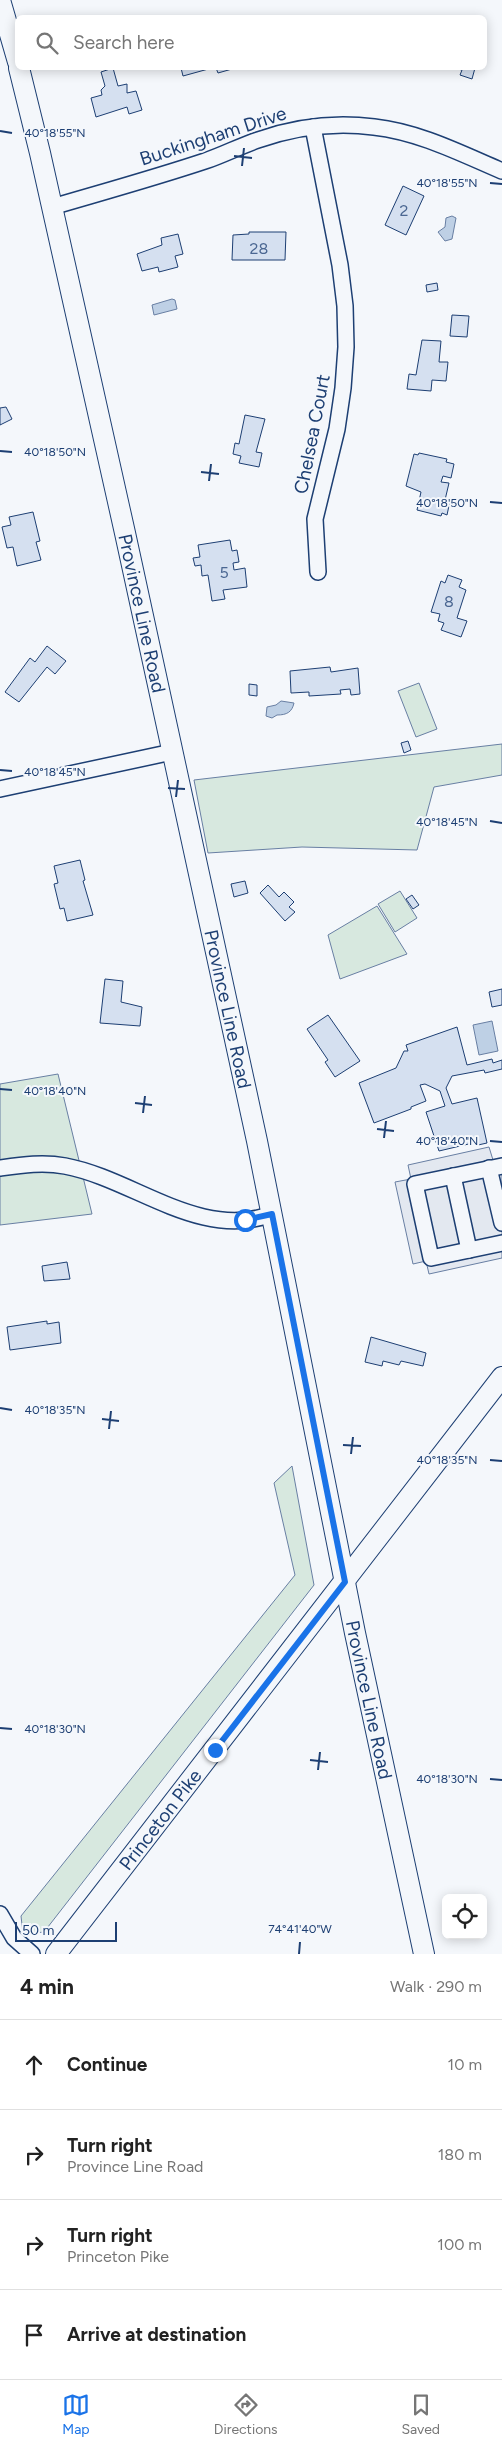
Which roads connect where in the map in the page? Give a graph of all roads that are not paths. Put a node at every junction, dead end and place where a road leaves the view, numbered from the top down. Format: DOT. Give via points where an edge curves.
graph roads {
  1 [pos="0,0"];
  2 [pos="15,52"];
  3 [pos="19,70"];
  4 [pos="313,127"];
  5 [pos="502,171"];
  6 [pos="52,206"];
  7 [pos="318,572"];
  8 [pos="172,752"];
  9 [pos="0,789"];
  10 [pos="496,1167"];
  11 [pos="0,1168"];
  12 [pos="453,1176"];
  13 [pos="272,1214"];
  14 [pos="502,1223"];
  15 [pos="502,1243"];
  16 [pos="469,1250"];
  17 [pos="502,1378"];
  18 [pos="345,1582"];
  19 [pos="0,1914"];
  20 [pos="32,1954"];
  21 [pos="56,1954"];
  22 [pos="424,1954"];
  1 -- 2 [label="main road"];
  3 -- 6 [label="main road, Province Line Road"];
  4 -- 5 [label="street, Buckingham Drive" via="374,127 405,132"];
  4 -- 6 [label="street, Buckingham Drive" via="257,140 207,160"];
  4 -- 7 [label="street, Chelsea Court" via="340,265 346,347 337,429 315,519"];
  6 -- 8 [label="main road, Province Line Road"];
  8 -- 9 [label="street"];
  8 -- 13 [label="main road, Province Line Road"];
  10 -- 12 [label="street"];
  10 -- 14 [label="street"];
  11 -- 13 [label="street" via="29,1164 65,1166 139,1191 196,1216 224,1221"];
  12 -- 16 [label="street"];
  12 -- 16 [label="street" via="415,1184 431,1258"];
  13 -- 18 [label="main road, Province Line Road"];
  15 -- 16 [label="street"];
  17 -- 18 [label="main road, Princeton Pike"];
  18 -- 21 [label="main road, Princeton Pike"];
  18 -- 22 [label="main road, Province Line Road"];
  19 -- 20 [label="street" via="14,1938"];
}
